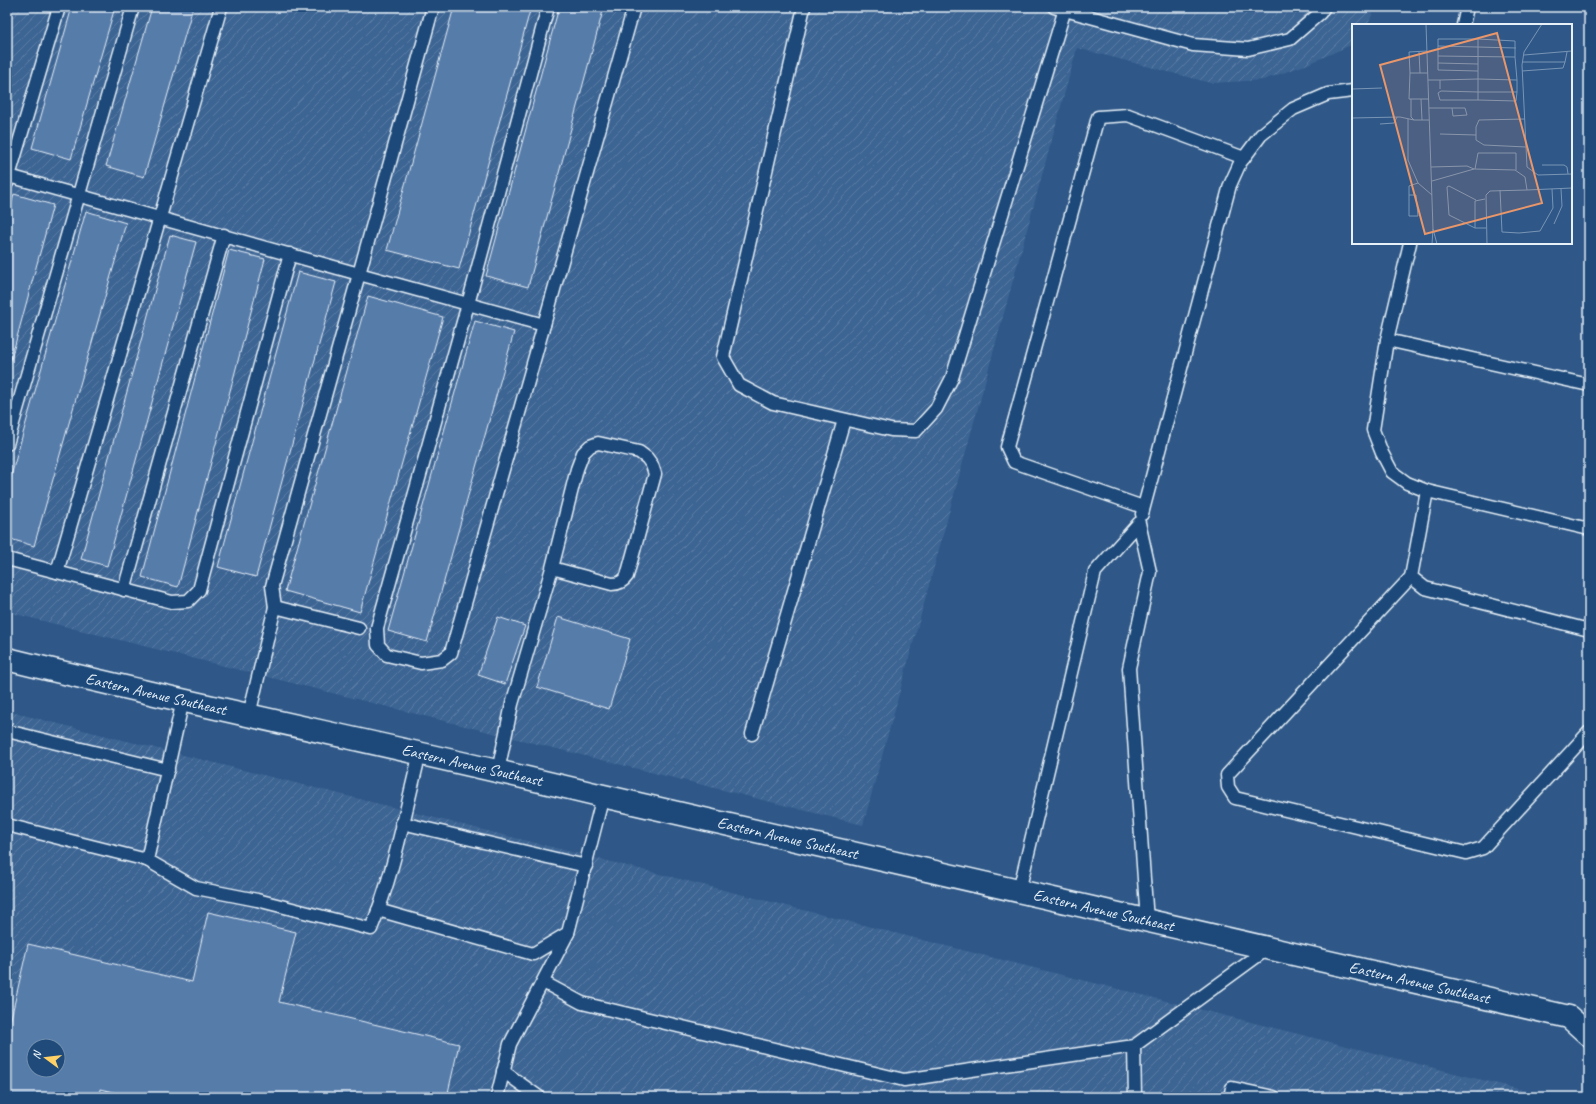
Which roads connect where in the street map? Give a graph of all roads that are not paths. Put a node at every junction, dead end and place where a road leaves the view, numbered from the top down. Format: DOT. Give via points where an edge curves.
graph roads {
  1 [pos="59,7"];
  2 [pos="133,7"];
  3 [pos="221,7"];
  4 [pos="433,7"];
  5 [pos="548,7"];
  6 [pos="634,7"];
  7 [pos="804,7"];
  8 [pos="1324,7"];
  9 [pos="1467,7"];
  10 [pos="1059,8"];
  11 [pos="1463,24"];
  12 [pos="1352,91"];
  13 [pos="1244,158"];
  14 [pos="8,179"];
  15 [pos="78,195"];
  16 [pos="159,217"];
  17 [pos="224,235"];
  18 [pos="1410,244"];
  19 [pos="290,254"];
  20 [pos="359,274"];
  21 [pos="468,304"];
  22 [pos="544,325"];
  23 [pos="1386,340"];
  24 [pos="1589,385"];
  25 [pos="844,420"];
  26 [pos="7,444"];
  27 [pos="1427,491"];
  28 [pos="1143,507"];
  29 [pos="1139,523"];
  30 [pos="1589,529"];
  31 [pos="7,559"];
  32 [pos="552,568"];
  33 [pos="58,572"];
  34 [pos="1411,577"];
  35 [pos="124,590"];
  36 [pos="275,607"];
  37 [pos="359,628"];
  38 [pos="1589,630"];
  39 [pos="7,659"];
  40 [pos="183,700"];
  41 [pos="249,715"];
  42 [pos="7,731"];
  43 [pos="1589,732"];
  44 [pos="752,734"];
  45 [pos="420,753"];
  46 [pos="168,770"];
  47 [pos="498,771"];
  48 [pos="603,796"];
  49 [pos="402,823"];
  50 [pos="7,825"];
  51 [pos="147,860"];
  52 [pos="586,866"];
  53 [pos="1019,891"];
  54 [pos="378,910"];
  55 [pos="1147,921"];
  56 [pos="568,933"];
  57 [pos="1267,949"];
  58 [pos="543,982"];
  59 [pos="1589,1010"];
  60 [pos="1569,1017"];
  61 [pos="1589,1035"];
  62 [pos="1134,1046"];
  63 [pos="503,1071"];
  64 [pos="497,1097"];
  65 [pos="539,1097"];
  66 [pos="1135,1097"];
  67 [pos="1230,1097"];
  68 [pos="1274,1097"];
  1 -- 14 [label="lane"];
  2 -- 15 [label="lane"];
  3 -- 16 [label="lane"];
  4 -- 20 [label="lane"];
  5 -- 21 [label="lane"];
  6 -- 22 [label="lane"];
  7 -- 25 [label="lane" via="723,357 739,385 773,403"];
  8 -- 10 [label="lane" via="1290,38 1248,49 1193,45"];
  9 -- 11 [label="lane"];
  10 -- 25 [label="lane" via="952,378 936,409 916,431 891,430"];
  12 -- 13 [label="lane" via="1328,94 1293,109 1261,135"];
  13 -- 28 [label="lane" via="1230,185"];
  13 -- 28 [label="lane" via="1128,116 1098,117 1007,447 1014,462"];
  14 -- 15 [label="lane"];
  15 -- 16 [label="lane"];
  15 -- 26 [label="lane"];
  16 -- 17 [label="lane"];
  16 -- 33 [label="lane"];
  17 -- 19 [label="lane"];
  17 -- 35 [label="lane"];
  18 -- 23 [label="lane"];
  19 -- 20 [label="lane"];
  19 -- 35 [label="lane" via="200,590 188,601 172,602"];
  20 -- 21 [label="lane"];
  20 -- 36 [label="lane" via="272,586"];
  21 -- 22 [label="lane"];
  21 -- 22 [label="lane" via="377,628 378,645 387,655 421,663 442,660 451,653"];
  23 -- 24 [label="lane"];
  23 -- 27 [label="lane" via="1373,430 1392,472 1407,483"];
  25 -- 44 [label="lane"];
  27 -- 30 [label="lane"];
  27 -- 34 [label="lane"];
  28 -- 29 [label="lane"];
  29 -- 53 [label="lane" via="1095,572"];
  29 -- 55 [label="lane" via="1150,572 1129,668"];
  31 -- 33 [label="lane"];
  32 -- 32 [label="lane" via="583,453 598,443 639,452 647,458 654,474 624,581 612,584"];
  32 -- 47 [label="lane" via="512,704"];
  33 -- 35 [label="lane"];
  34 -- 38 [label="lane" via="1424,588"];
  34 -- 43 [label="lane" via="1227,775 1228,787 1235,798 1466,853 1483,848"];
  36 -- 37 [label="lane"];
  36 -- 41 [label="lane"];
  39 -- 40 [label="main road, Eastern Avenue Southeast"];
  40 -- 41 [label="main road, Eastern Avenue Southeast"];
  40 -- 46 [label="lane"];
  41 -- 45 [label="main road, Eastern Avenue Southeast"];
  42 -- 46 [label="lane"];
  45 -- 47 [label="main road, Eastern Avenue Southeast"];
  45 -- 49 [label="lane"];
  46 -- 51 [label="lane"];
  47 -- 48 [label="main road, Eastern Avenue Southeast"];
  48 -- 52 [label="lane"];
  48 -- 53 [label="main road, Eastern Avenue Southeast"];
  49 -- 52 [label="lane"];
  49 -- 54 [label="lane"];
  50 -- 51 [label="lane"];
  51 -- 54 [label="lane" via="196,888 257,900 371,929"];
  52 -- 56 [label="lane"];
  53 -- 55 [label="main road, Eastern Avenue Southeast"];
  54 -- 56 [label="lane" via="533,954"];
  55 -- 57 [label="main road, Eastern Avenue Southeast"];
  56 -- 58 [label="lane"];
  57 -- 60 [label="main road, Eastern Avenue Southeast"];
  57 -- 62 [label="lane"];
  58 -- 62 [label="lane" via="582,1003 904,1080"];
  58 -- 63 [label="lane" via="510,1044"];
  59 -- 60 [label="main road"];
  60 -- 61 [label="main road, Eastern Avenue Southeast"];
  62 -- 66 [label="lane"];
  63 -- 64 [label="lane"];
  63 -- 65 [label="lane"];
  67 -- 68 [label="lane" via="1232,1088"];
}
